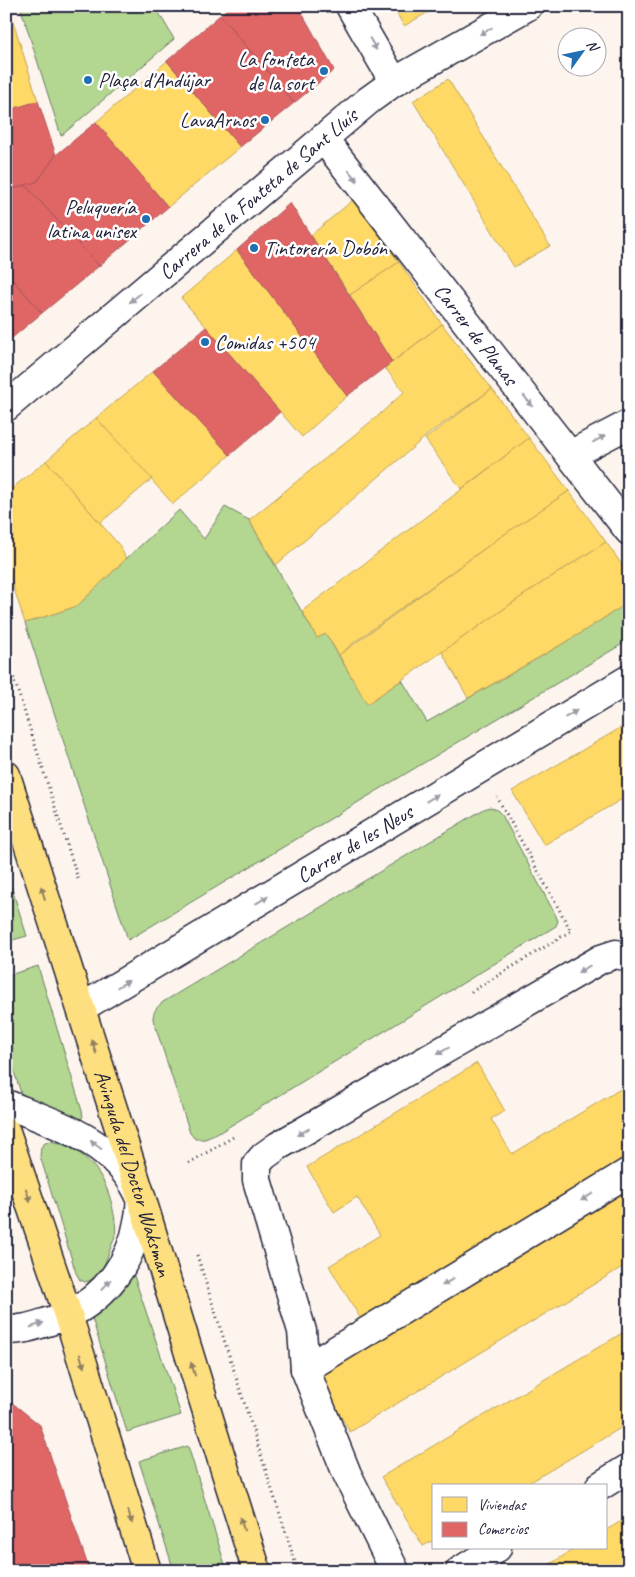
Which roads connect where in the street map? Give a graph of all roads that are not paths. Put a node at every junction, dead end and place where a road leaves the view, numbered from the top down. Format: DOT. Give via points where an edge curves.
graph roads {
  1 [pos="350,6"];
  2 [pos="528,6"];
  3 [pos="394,82"];
  4 [pos="323,138"];
  5 [pos="6,407"];
  6 [pos="629,424"];
  7 [pos="570,455"];
  8 [pos="629,531"];
  9 [pos="629,679"];
  10 [pos="6,775"];
  11 [pos="629,957"];
  12 [pos="81,1008"];
  13 [pos="6,1104"];
  14 [pos="6,1132"];
  15 [pos="629,1172"];
  16 [pos="140,1194"];
  17 [pos="68,1315"];
  18 [pos="6,1330"];
  19 [pos="304,1369"];
  20 [pos="629,1468"];
  21 [pos="603,1484"];
  22 [pos="494,1550"];
  23 [pos="147,1571"];
  24 [pos="257,1571"];
  25 [pos="395,1571"];
  26 [pos="460,1571"];
  1 -- 3 [label="street, one-way"];
  2 -- 3 [label="street, Carrera de la Fonteta de Sant Lluís, one-way"];
  3 -- 4 [label="street, Carrera de la Fonteta de Sant Lluís"];
  4 -- 5 [label="street, Carrera de la Fonteta de Sant Lluís, one-way"];
  4 -- 7 [label="street, Carrer de Planas, one-way"];
  7 -- 6 [label="street, one-way"];
  7 -- 8 [label="street, Carrer de Planas"];
  12 -- 9 [label="street, Carrer de les Neus, one-way"];
  12 -- 10 [label="main road, Avinguda del Doctor Waksman, one-way"];
  11 -- 19 [label="street, one-way" via="616,954 601,959 278,1146 257,1164 257,1180 302,1330"];
  16 -- 12 [label="main road, Avinguda del Doctor Waksman, one-way"];
  16 -- 13 [label="street, one-way" via="126,1172 92,1141"];
  14 -- 17 [label="main road, one-way"];
  15 -- 19 [label="street, one-way"];
  17 -- 16 [label="street, one-way" via="90,1302 127,1259 136,1235"];
  24 -- 16 [label="main road, Avinguda del Doctor Waksman, one-way"];
  18 -- 17 [label="street, one-way" via="23,1330"];
  17 -- 23 [label="main road, one-way"];
  19 -- 25 [label="street" via="346,1474"];
  20 -- 21 [label="street"];
  22 -- 26 [label="street"];
}
